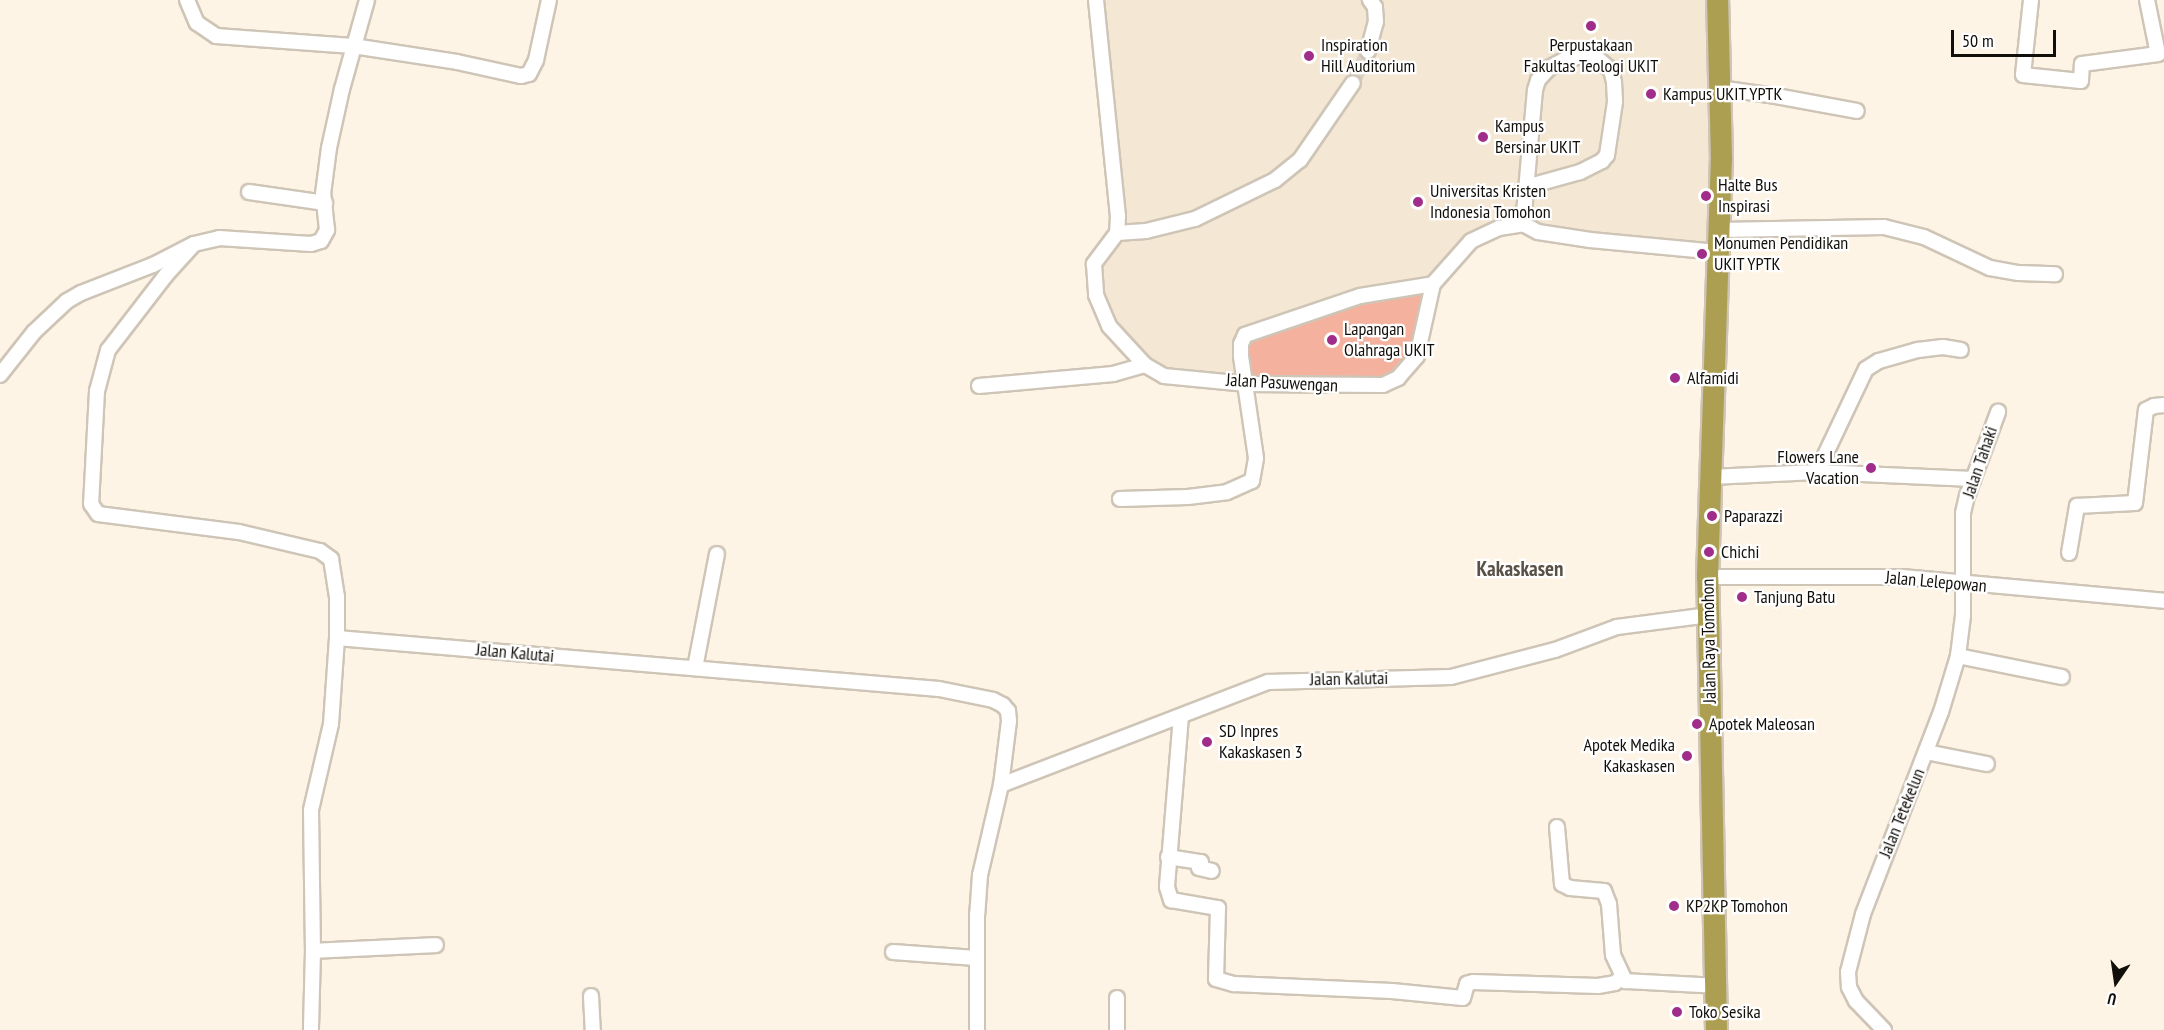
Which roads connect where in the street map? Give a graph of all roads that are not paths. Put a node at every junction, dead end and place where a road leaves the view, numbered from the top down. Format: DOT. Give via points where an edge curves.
graph roads {
  1 [pos="187,0"];
  2 [pos="367,0"];
  3 [pos="549,0"];
  4 [pos="1096,0"];
  5 [pos="1370,0"];
  6 [pos="1717,0"];
  7 [pos="2031,0"];
  8 [pos="2147,0"];
  9 [pos="353,46"];
  10 [pos="1368,51"];
  11 [pos="1353,83"];
  12 [pos="1719,88"];
  13 [pos="1857,111"];
  14 [pos="1526,187"];
  15 [pos="249,192"];
  16 [pos="325,203"];
  17 [pos="1522,224"];
  18 [pos="1719,230"];
  19 [pos="1117,234"];
  20 [pos="195,244"];
  21 [pos="1717,252"];
  22 [pos="2055,274"];
  23 [pos="1433,284"];
  24 [pos="1961,350"];
  25 [pos="1145,365"];
  26 [pos="0,375"];
  27 [pos="1247,384"];
  28 [pos="979,386"];
  29 [pos="2164,405"];
  30 [pos="1998,412"];
  31 [pos="1816,472"];
  32 [pos="1711,477"];
  33 [pos="1973,479"];
  34 [pos="1120,499"];
  35 [pos="2069,553"];
  36 [pos="717,554"];
  37 [pos="1707,577"];
  38 [pos="1963,584"];
  39 [pos="2164,601"];
  40 [pos="1709,615"];
  41 [pos="337,638"];
  42 [pos="1958,656"];
  43 [pos="694,668"];
  44 [pos="2062,677"];
  45 [pos="1181,716"];
  46 [pos="1926,752"];
  47 [pos="1987,764"];
  48 [pos="1001,785"];
  49 [pos="1557,827"];
  50 [pos="1168,857"];
  51 [pos="1212,871"];
  52 [pos="436,945"];
  53 [pos="313,951"];
  54 [pos="893,952"];
  55 [pos="976,958"];
  56 [pos="1622,977"];
  57 [pos="1717,986"];
  58 [pos="591,996"];
  59 [pos="1117,998"];
  60 [pos="311,1030"];
  61 [pos="593,1030"];
  62 [pos="977,1030"];
  63 [pos="1117,1030"];
  64 [pos="1716,1030"];
  65 [pos="1884,1030"];
  1 -- 9 [label="street" via="197,23 216,36"];
  2 -- 9 [label="street"];
  3 -- 9 [label="street" via="536,60 529,74 521,76"];
  4 -- 19 [label="street"];
  5 -- 10 [label="street" via="1376,22"];
  6 -- 12 [label="highway, Jalan Raya Tomohon"];
  7 -- 8 [label="street" via="2023,75 2081,81 2082,64 2158,54"];
  9 -- 16 [label="street" via="329,148"];
  11 -- 19 [label="street" via="1300,160 1275,180 1195,219"];
  12 -- 13 [label="street"];
  12 -- 18 [label="highway, Jalan Raya Tomohon"];
  14 -- 14 [label="street" via="1580,172 1606,155 1615,102 1614,82 1611,70 1597,58 1566,59 1538,80"];
  14 -- 17 [label="street"];
  15 -- 16 [label="street"];
  16 -- 20 [label="street" via="327,230 321,242 219,238"];
  17 -- 21 [label="street" via="1538,232 1590,240"];
  17 -- 23 [label="street, Jalan Pasuwengan" via="1499,228 1471,240"];
  18 -- 21 [label="highway, Jalan Raya Tomohon"];
  18 -- 22 [label="street" via="1884,227 1924,237 1990,268"];
  19 -- 25 [label="street, Jalan Pasuwengan" via="1094,264 1096,295 1109,326"];
  20 -- 26 [label="street" via="67,301 34,332"];
  20 -- 41 [label="street" via="108,350 97,391 91,504 98,514 239,532 326,553 335,571"];
  21 -- 32 [label="highway, Jalan Raya Tomohon"];
  23 -- 27 [label="street" via="1360,296 1245,335 1241,356"];
  23 -- 27 [label="street, Jalan Pasuwengan" via="1417,356 1398,378 1383,385 1354,387"];
  24 -- 31 [label="street" via="1918,350 1879,361 1866,369"];
  25 -- 27 [label="street, Jalan Pasuwengan" via="1164,376"];
  25 -- 28 [label="street" via="1113,374"];
  27 -- 34 [label="street" via="1256,458 1252,482 1227,492"];
  29 -- 35 [label="street" via="2146,410 2134,503 2077,507"];
  30 -- 33 [label="street, Jalan Tahaki"];
  31 -- 32 [label="street"];
  31 -- 33 [label="street"];
  32 -- 37 [label="highway, Jalan Raya Tomohon"];
  33 -- 38 [label="street, Jalan Tahaki" via="1963,513"];
  36 -- 43 [label="street"];
  37 -- 38 [label="street, Jalan Lelepowan" via="1902,577"];
  37 -- 40 [label="highway, Jalan Raya Tomohon"];
  38 -- 39 [label="street, Jalan Lelepowan"];
  38 -- 42 [label="street, Jalan Tetekelun" via="1964,615"];
  40 -- 45 [label="street, Jalan Kalutai" via="1617,627 1544,653 1451,677 1268,682"];
  40 -- 57 [label="highway, Jalan Raya Tomohon"];
  41 -- 43 [label="street, Jalan Kalutai"];
  41 -- 53 [label="street" via="332,724 311,810"];
  42 -- 44 [label="street"];
  42 -- 46 [label="street, Jalan Tetekelun"];
  43 -- 48 [label="street, Jalan Kalutai" via="939,689 993,700 1003,705 1009,716"];
  45 -- 48 [label="street, Jalan Kalutai"];
  45 -- 50 [label="street"];
  46 -- 47 [label="street"];
  46 -- 65 [label="street, Jalan Tetekelun" via="1863,914 1848,972 1849,987 1856,1001"];
  48 -- 55 [label="street, Jalan Kalutai" via="980,875"];
  49 -- 56 [label="street" via="1564,887 1598,889 1607,896 1613,955"];
  50 -- 51 [label="street" via="1201,862 1199,868"];
  50 -- 56 [label="street" via="1167,886 1171,900 1218,908 1215,974 1221,981 1463,998 1467,984 1473,982 1598,986 1615,983"];
  52 -- 53 [label="street"];
  53 -- 60 [label="street"];
  54 -- 55 [label="street"];
  55 -- 62 [label="street, Jalan Kalutai"];
  56 -- 57 [label="street" via="1632,983"];
  57 -- 64 [label="highway, Jalan Raya Tomohon"];
  58 -- 61 [label="street"];
  59 -- 63 [label="street"];
}
